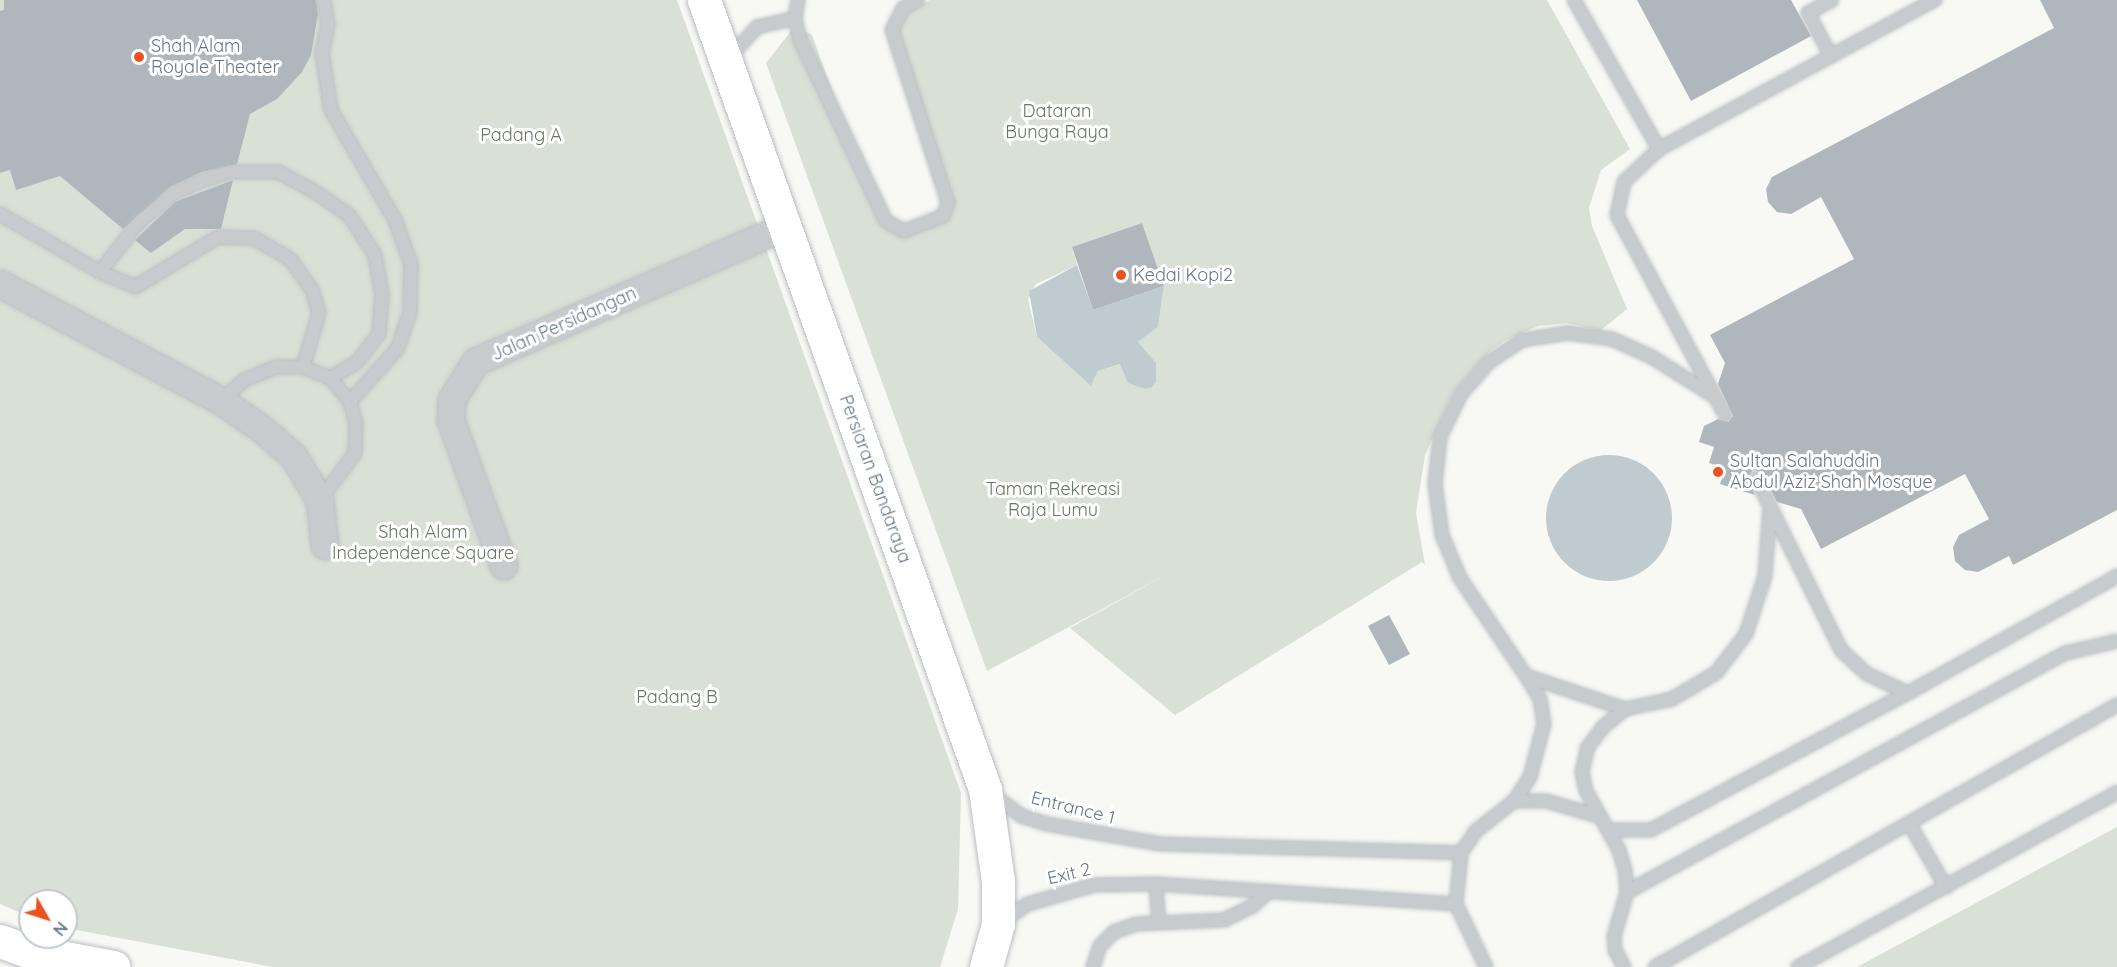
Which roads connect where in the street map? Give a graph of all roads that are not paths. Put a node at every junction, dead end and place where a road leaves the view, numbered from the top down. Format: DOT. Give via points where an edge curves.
graph roads {
  1 [pos="324,0"];
  2 [pos="704,0"];
  3 [pos="798,0"];
  4 [pos="918,0"];
  5 [pos="1574,0"];
  6 [pos="1832,0"];
  7 [pos="1935,0"];
  8 [pos="795,18"];
  9 [pos="1831,56"];
  10 [pos="727,60"];
  11 [pos="1659,149"];
  12 [pos="0,214"];
  13 [pos="787,226"];
  14 [pos="100,272"];
  15 [pos="2,290"];
  16 [pos="303,367"];
  17 [pos="330,378"];
  18 [pos="1715,397"];
  19 [pos="221,401"];
  20 [pos="350,402"];
  21 [pos="1725,416"];
  22 [pos="1756,478"];
  23 [pos="320,500"];
  24 [pos="1770,508"];
  25 [pos="326,546"];
  26 [pos="504,566"];
  27 [pos="2117,576"];
  28 [pos="2117,640"];
  29 [pos="1526,676"];
  30 [pos="1908,693"];
  31 [pos="2117,705"];
  32 [pos="1625,709"];
  33 [pos="985,789"];
  34 [pos="2117,792"];
  35 [pos="1515,801"];
  36 [pos="1598,816"];
  37 [pos="1911,825"];
  38 [pos="1608,830"];
  39 [pos="1461,853"];
  40 [pos="1156,884"];
  41 [pos="1946,887"];
  42 [pos="1268,892"];
  43 [pos="1627,892"];
  44 [pos="1456,904"];
  45 [pos="1159,923"];
  46 [pos="998,924"];
  47 [pos="0,941"];
  48 [pos="114,967"];
  49 [pos="986,967"];
  50 [pos="1093,967"];
  51 [pos="1486,967"];
  52 [pos="1624,967"];
  53 [pos="1655,967"];
  54 [pos="1798,967"];
  1 -- 20 [label="lane" via="328,25 322,53 331,110 395,220 411,264 410,312 397,349"];
  2 -- 10 [label="main road, Persiaran Bandaraya"];
  3 -- 8 [label="lane"];
  4 -- 8 [label="lane" via="903,8 892,30 948,203 943,216 904,231 886,221 800,40"];
  5 -- 11 [label="lane"];
  6 -- 9 [label="lane" via="1808,13"];
  7 -- 9 [label="lane"];
  8 -- 10 [label="lane" via="757,27"];
  9 -- 11 [label="lane"];
  10 -- 13 [label="main road, Persiaran Bandaraya"];
  11 -- 18 [label="lane" via="1624,182 1617,215"];
  12 -- 14 [label="lane"];
  13 -- 26 [label="street, Jalan Persidangan" via="476,362 452,400 451,420"];
  13 -- 33 [label="main road, Persiaran Bandaraya"];
  14 -- 16 [label="lane" via="135,287 218,237 254,238 291,260 312,290 319,314"];
  14 -- 17 [label="lane" via="131,232 171,196 232,172 278,172 349,215 375,255 382,293 379,334 356,363"];
  15 -- 19 [label="street"];
  16 -- 17 [label="lane"];
  16 -- 19 [label="lane" via="276,367 244,380"];
  17 -- 20 [label="lane"];
  18 -- 21 [label="lane"];
  18 -- 29 [label="lane" via="1652,357 1612,339 1569,333 1522,340 1489,362 1461,394 1440,437 1435,484 1442,535 1476,607"];
  19 -- 23 [label="street" via="294,457"];
  20 -- 23 [label="lane" via="356,423 355,453 340,479"];
  22 -- 24 [label="lane"];
  23 -- 25 [label="street"];
  24 -- 30 [label="lane" via="1841,650 1867,674"];
  24 -- 32 [label="lane" via="1765,576 1749,625 1732,655 1695,688 1672,699"];
  27 -- 30 [label="lane"];
  28 -- 43 [label="lane" via="2066,653"];
  29 -- 32 [label="lane"];
  29 -- 35 [label="lane" via="1540,699 1544,724 1530,777"];
  30 -- 38 [label="lane" via="1651,830"];
  31 -- 37 [label="lane"];
  32 -- 36 [label="lane" via="1603,727 1588,747 1582,772"];
  33 -- 39 [label="lane, Entrance 1" via="1021,816 1160,844"];
  33 -- 46 [label="main road, Persiaran Bandaraya" via="998,881"];
  34 -- 41 [label="lane"];
  35 -- 36 [label="lane" via="1546,801"];
  35 -- 39 [label="lane" via="1476,831"];
  36 -- 38 [label="lane"];
  37 -- 41 [label="lane"];
  37 -- 53 [label="lane"];
  38 -- 43 [label="lane" via="1625,870"];
  39 -- 44 [label="lane"];
  40 -- 42 [label="lane, Exit 2"];
  40 -- 45 [label="lane"];
  40 -- 46 [label="lane, Exit 2" via="1072,889 1028,904"];
  41 -- 54 [label="lane"];
  42 -- 44 [label="lane, Exit 2"];
  42 -- 45 [label="lane" via="1253,906 1224,920"];
  43 -- 52 [label="lane" via="1614,936 1615,950"];
  44 -- 51 [label="lane"];
  45 -- 50 [label="lane" via="1114,932 1100,945"];
  46 -- 49 [label="main road, Persiaran Bandaraya"];
  47 -- 48 [label="main road" via="28,951"];
}
